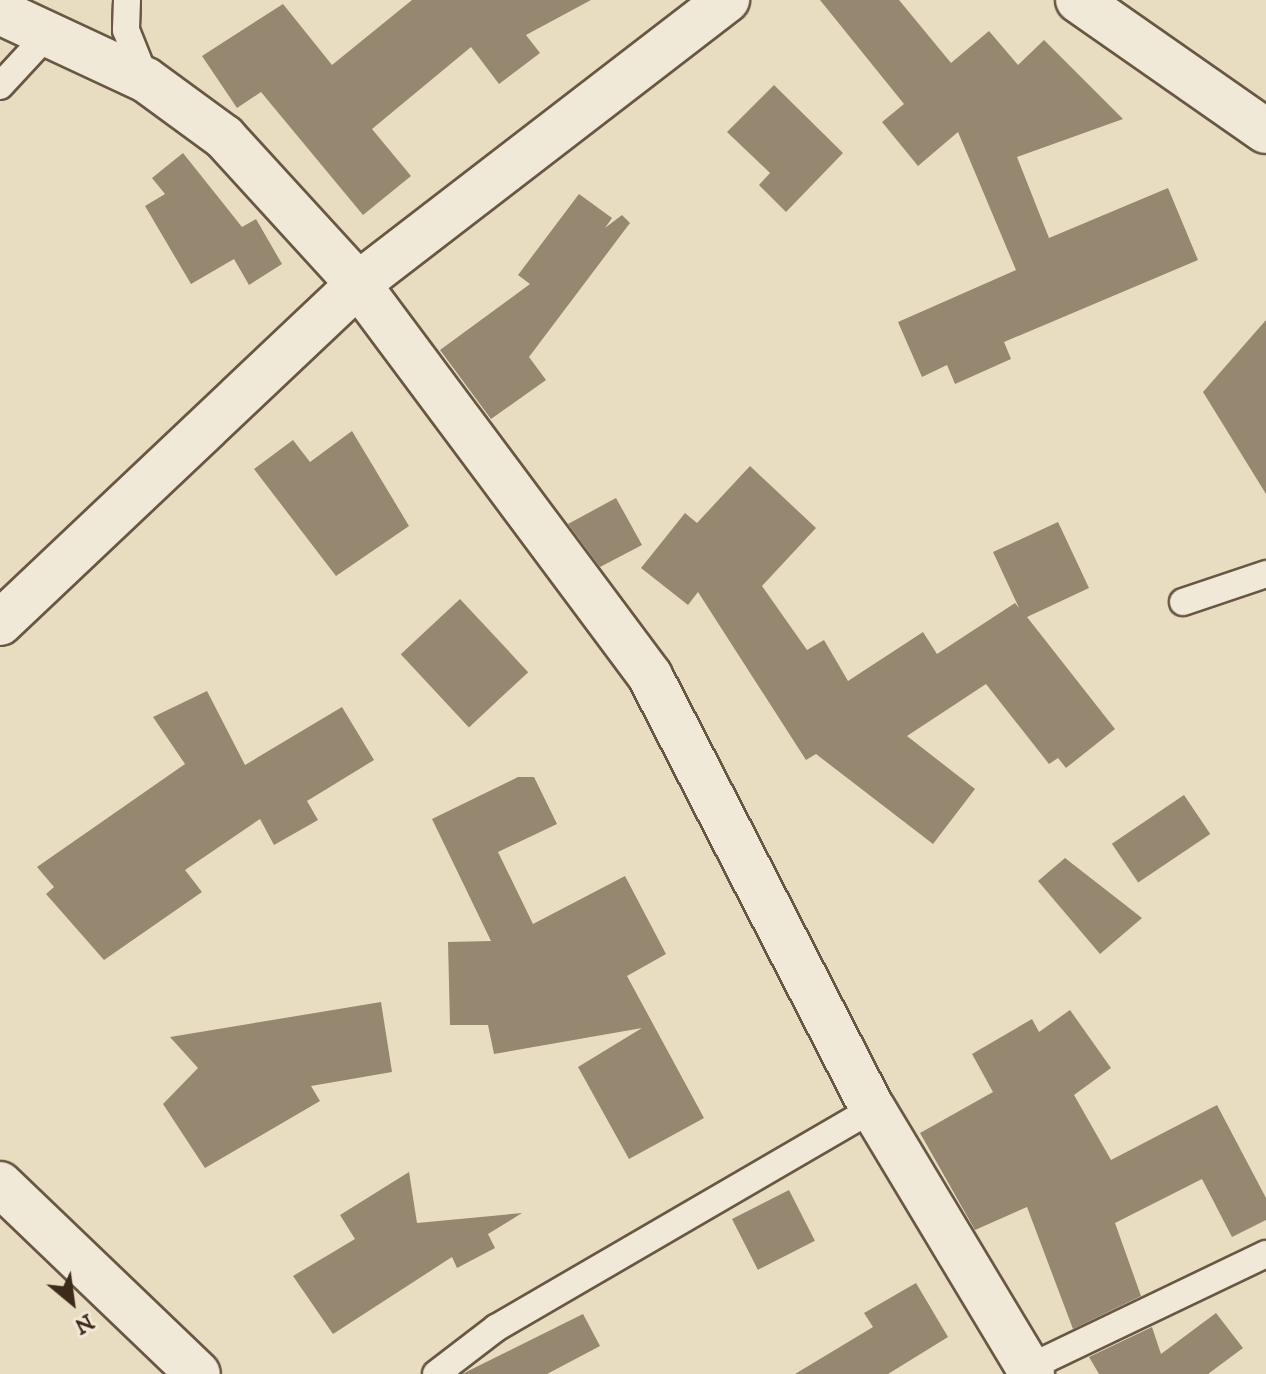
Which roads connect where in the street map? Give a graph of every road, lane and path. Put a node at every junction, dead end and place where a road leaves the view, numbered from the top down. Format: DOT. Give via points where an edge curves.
graph roads {
  1 [pos="127,0"];
  2 [pos="727,0"];
  3 [pos="1078,0"];
  4 [pos="0,12"];
  5 [pos="48,34"];
  6 [pos="146,80"];
  7 [pos="0,86"];
  8 [pos="1266,131"];
  9 [pos="358,284"];
  10 [pos="1266,574"];
  11 [pos="1183,602"];
  12 [pos="0,623"];
  13 [pos="873,1109"];
  14 [pos="0,1184"];
  15 [pos="1266,1254"];
  16 [pos="1030,1371"];
  17 [pos="198,1374"];
  18 [pos="436,1374"];
  1 -- 6 [label="lane" via="126,30"];
  2 -- 9 [label="street"];
  3 -- 8 [label="street"];
  4 -- 5 [label="street"];
  5 -- 6 [label="street"];
  5 -- 7 [label="lane"];
  6 -- 9 [label="street" via="224,137"];
  9 -- 12 [label="street"];
  9 -- 13 [label="street" via="650,676"];
  10 -- 11 [label="lane"];
  13 -- 16 [label="street"];
  13 -- 18 [label="lane" via="496,1328"];
  14 -- 17 [label="street"];
  15 -- 16 [label="lane"];
}
